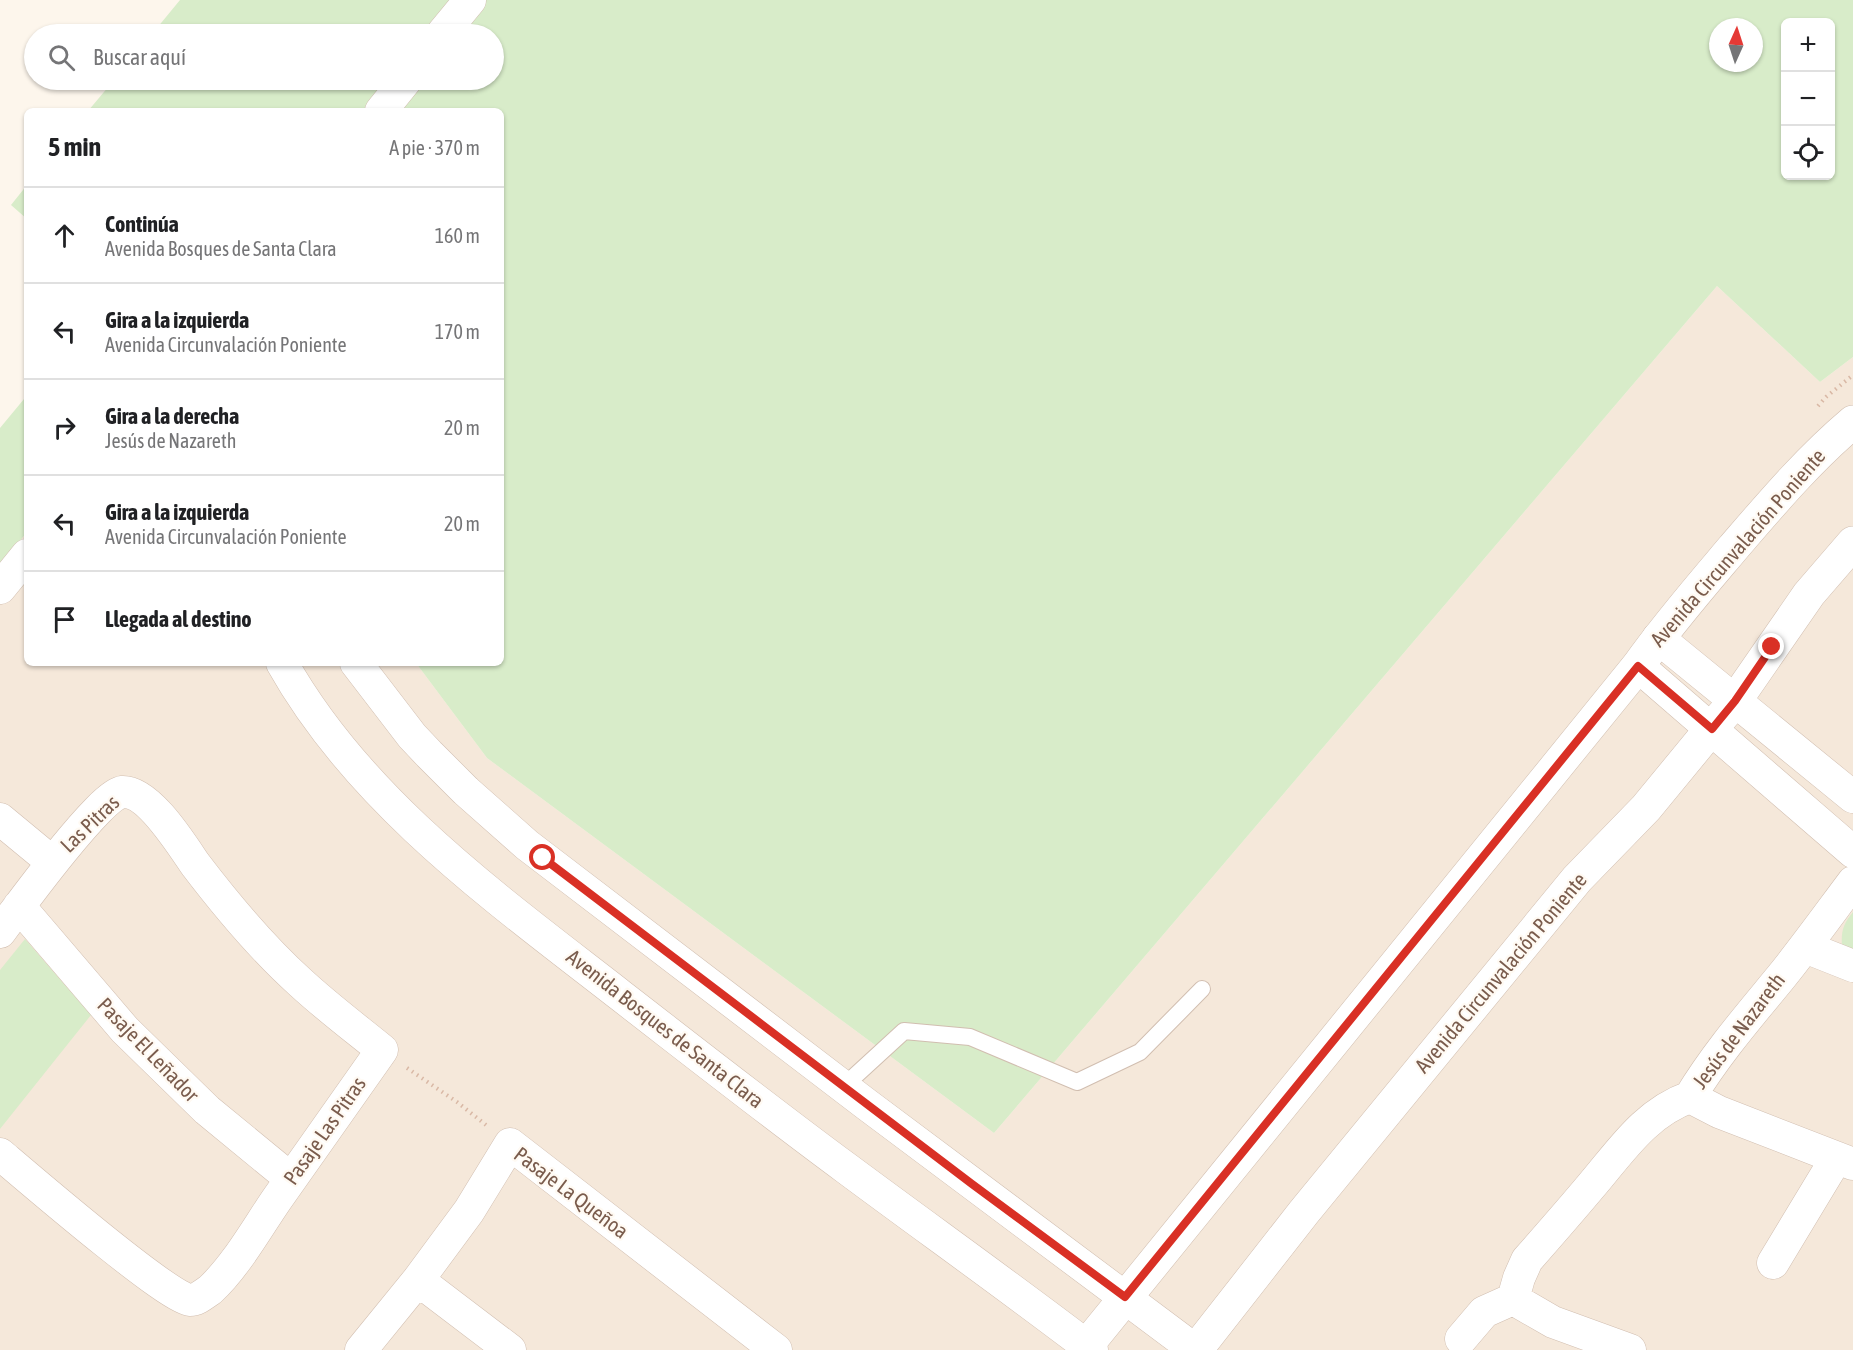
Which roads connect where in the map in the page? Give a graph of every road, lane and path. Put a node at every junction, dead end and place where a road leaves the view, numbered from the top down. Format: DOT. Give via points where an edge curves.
graph roads {
  1 [pos="470,0"];
  2 [pos="450,24"];
  3 [pos="398,90"];
  4 [pos="383,108"];
  5 [pos="1853,422"];
  6 [pos="1853,543"];
  7 [pos="24,559"];
  8 [pos="0,588"];
  9 [pos="1658,638"];
  10 [pos="284,666"];
  11 [pos="358,666"];
  12 [pos="1638,666"];
  13 [pos="1735,701"];
  14 [pos="1712,729"];
  15 [pos="1853,797"];
  16 [pos="0,819"];
  17 [pos="1853,852"];
  18 [pos="52,862"];
  19 [pos="1853,882"];
  20 [pos="19,906"];
  21 [pos="0,932"];
  22 [pos="1805,947"];
  23 [pos="1853,966"];
  24 [pos="1202,989"];
  25 [pos="382,1050"];
  26 [pos="844,1086"];
  27 [pos="1690,1097"];
  28 [pos="510,1144"];
  29 [pos="0,1154"];
  30 [pos="1843,1160"];
  31 [pos="291,1179"];
  32 [pos="1773,1263"];
  33 [pos="418,1280"];
  34 [pos="1125,1297"];
  35 [pos="1513,1299"];
  36 [pos="1461,1339"];
  37 [pos="1087,1349"];
  38 [pos="360,1350"];
  39 [pos="510,1350"];
  40 [pos="776,1350"];
  41 [pos="1195,1350"];
  42 [pos="1630,1350"];
  1 -- 2 [label="street"];
  3 -- 4 [label="street"];
  5 -- 9 [label="street, Avenida Circunvalación Poniente" via="1786,486"];
  6 -- 13 [label="street, Avenida Circunvalación Poniente" via="1809,594"];
  7 -- 8 [label="street"];
  9 -- 12 [label="street, Avenida Circunvalación Poniente"];
  9 -- 13 [label="street"];
  10 -- 37 [label="street, Avenida Bosques de Santa Clara" via="345,754 419,831 468,874 708,1064"];
  11 -- 26 [label="street" via="412,736 527,845"];
  12 -- 14 [label="street"];
  12 -- 34 [label="street, Avenida Circunvalación Poniente"];
  13 -- 14 [label="street, Avenida Circunvalación Poniente"];
  13 -- 15 [label="street"];
  14 -- 17 [label="street"];
  14 -- 41 [label="street, Avenida Circunvalación Poniente" via="1646,808 1577,879"];
  16 -- 18 [label="street, Las Pitras"];
  18 -- 20 [label="street, Las Pitras"];
  18 -- 25 [label="street, Las Pitras" via="111,798 121,792 131,793 163,821 262,944 300,982"];
  19 -- 22 [label="street, Jesús de Nazareth"];
  20 -- 21 [label="street, Las Pitras"];
  20 -- 31 [label="street, Pasaje El Leñador" via="125,1030 207,1110"];
  22 -- 23 [label="street"];
  22 -- 27 [label="street, Jesús de Nazareth" via="1722,1049"];
  24 -- 26 [label="lane" via="1140,1052 1077,1082 970,1037 904,1031"];
  25 -- 28 [label="path"];
  25 -- 31 [label="street, Pasaje Las Pitras"];
  26 -- 34 [label="street"];
  27 -- 30 [label="street, Jesús de Nazareth"];
  27 -- 35 [label="street" via="1660,1111 1637,1132 1527,1260"];
  28 -- 33 [label="street, Pasaje La Queñoa" via="469,1211"];
  28 -- 40 [label="street, Pasaje La Queñoa"];
  29 -- 31 [label="street, Pasaje Las Pitras" via="125,1257 168,1289 192,1300 210,1290 221,1277"];
  30 -- 32 [label="street" via="1834,1162"];
  33 -- 38 [label="street, Pasaje La Queñoa"];
  33 -- 39 [label="street"];
  34 -- 37 [label="street, Avenida Circunvalación Poniente"];
  34 -- 41 [label="street"];
  35 -- 36 [label="street" via="1484,1312"];
  35 -- 42 [label="street" via="1553,1322"];
}
